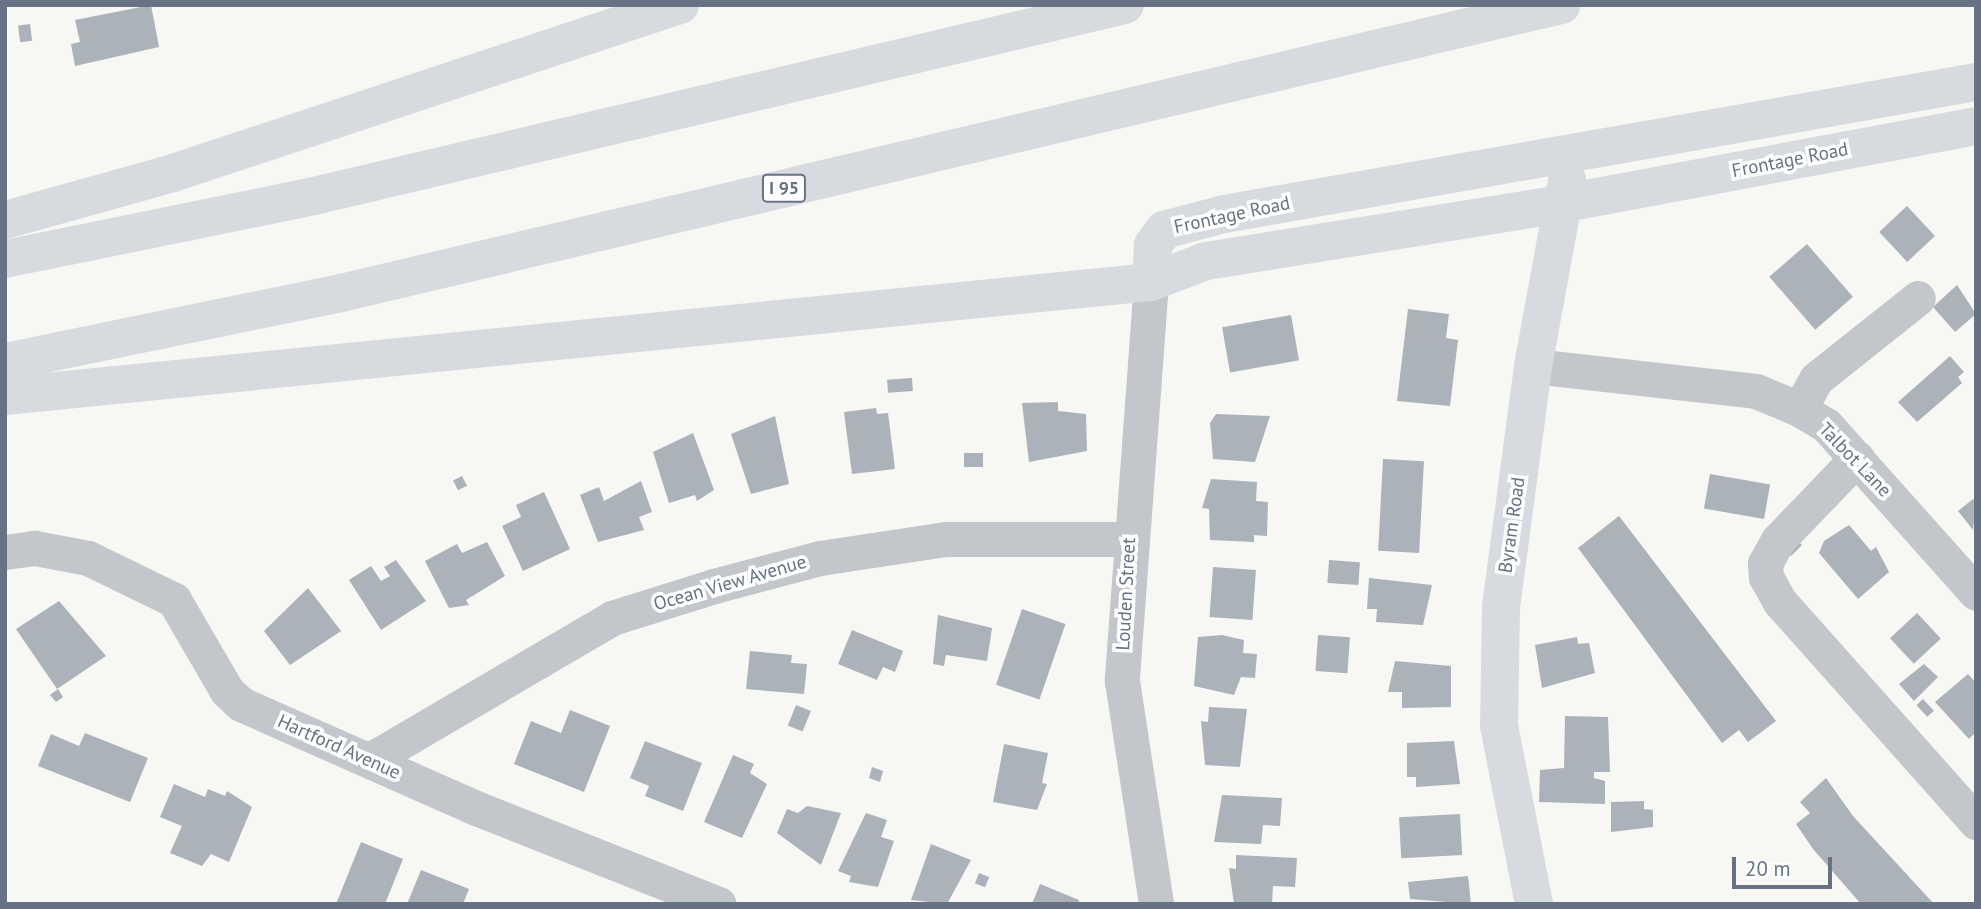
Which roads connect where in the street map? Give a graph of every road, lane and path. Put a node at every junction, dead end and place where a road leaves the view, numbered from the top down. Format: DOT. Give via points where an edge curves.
graph roads {
  1 [pos="680,5"];
  2 [pos="1125,5"];
  3 [pos="1561,5"];
  4 [pos="1976,68"];
  5 [pos="1976,82"];
  6 [pos="1936,88"];
  7 [pos="1976,126"];
  8 [pos="1577,148"];
  9 [pos="1560,204"];
  10 [pos="5,220"];
  11 [pos="5,259"];
  12 [pos="1151,282"];
  13 [pos="1918,298"];
  14 [pos="5,362"];
  15 [pos="1533,366"];
  16 [pos="5,396"];
  17 [pos="1799,409"];
  18 [pos="1857,458"];
  19 [pos="1128,539"];
  20 [pos="5,552"];
  21 [pos="1976,593"];
  22 [pos="370,760"];
  23 [pos="1976,822"];
  24 [pos="719,904"];
  25 [pos="1156,904"];
  26 [pos="1534,904"];
  1 -- 10 [label="main road" via="173,173"];
  2 -- 11 [label="main road" via="314,196"];
  3 -- 14 [label="main road, I 95" via="341,293"];
  4 -- 6 [label="main road"];
  5 -- 6 [label="main road, Frontage Road"];
  6 -- 8 [label="main road, Frontage Road"];
  7 -- 9 [label="main road, Frontage Road"];
  8 -- 9 [label="main road, Byram Road"];
  8 -- 12 [label="main road, Frontage Road" via="1164,230 1153,245"];
  9 -- 12 [label="main road, Frontage Road" via="1206,261"];
  9 -- 15 [label="main road, Byram Road"];
  12 -- 16 [label="main road"];
  12 -- 19 [label="street, Louden Street"];
  13 -- 17 [label="street" via="1816,379"];
  15 -- 17 [label="street, Talbot Lane" via="1756,391"];
  15 -- 26 [label="main road, Byram Road" via="1501,607 1499,679 1507,779"];
  17 -- 18 [label="street, Talbot Lane" via="1826,425"];
  18 -- 21 [label="street, Talbot Lane"];
  18 -- 23 [label="street" via="1778,540 1765,563 1766,577 1780,602"];
  19 -- 22 [label="street, Ocean View Avenue" via="946,539 820,558 714,586 612,618"];
  19 -- 25 [label="street, Louden Street" via="1122,681"];
  20 -- 22 [label="street, Hartford Avenue" via="34,548 88,558 174,600 227,691 241,704"];
  22 -- 24 [label="street, Hartford Avenue"];
}
